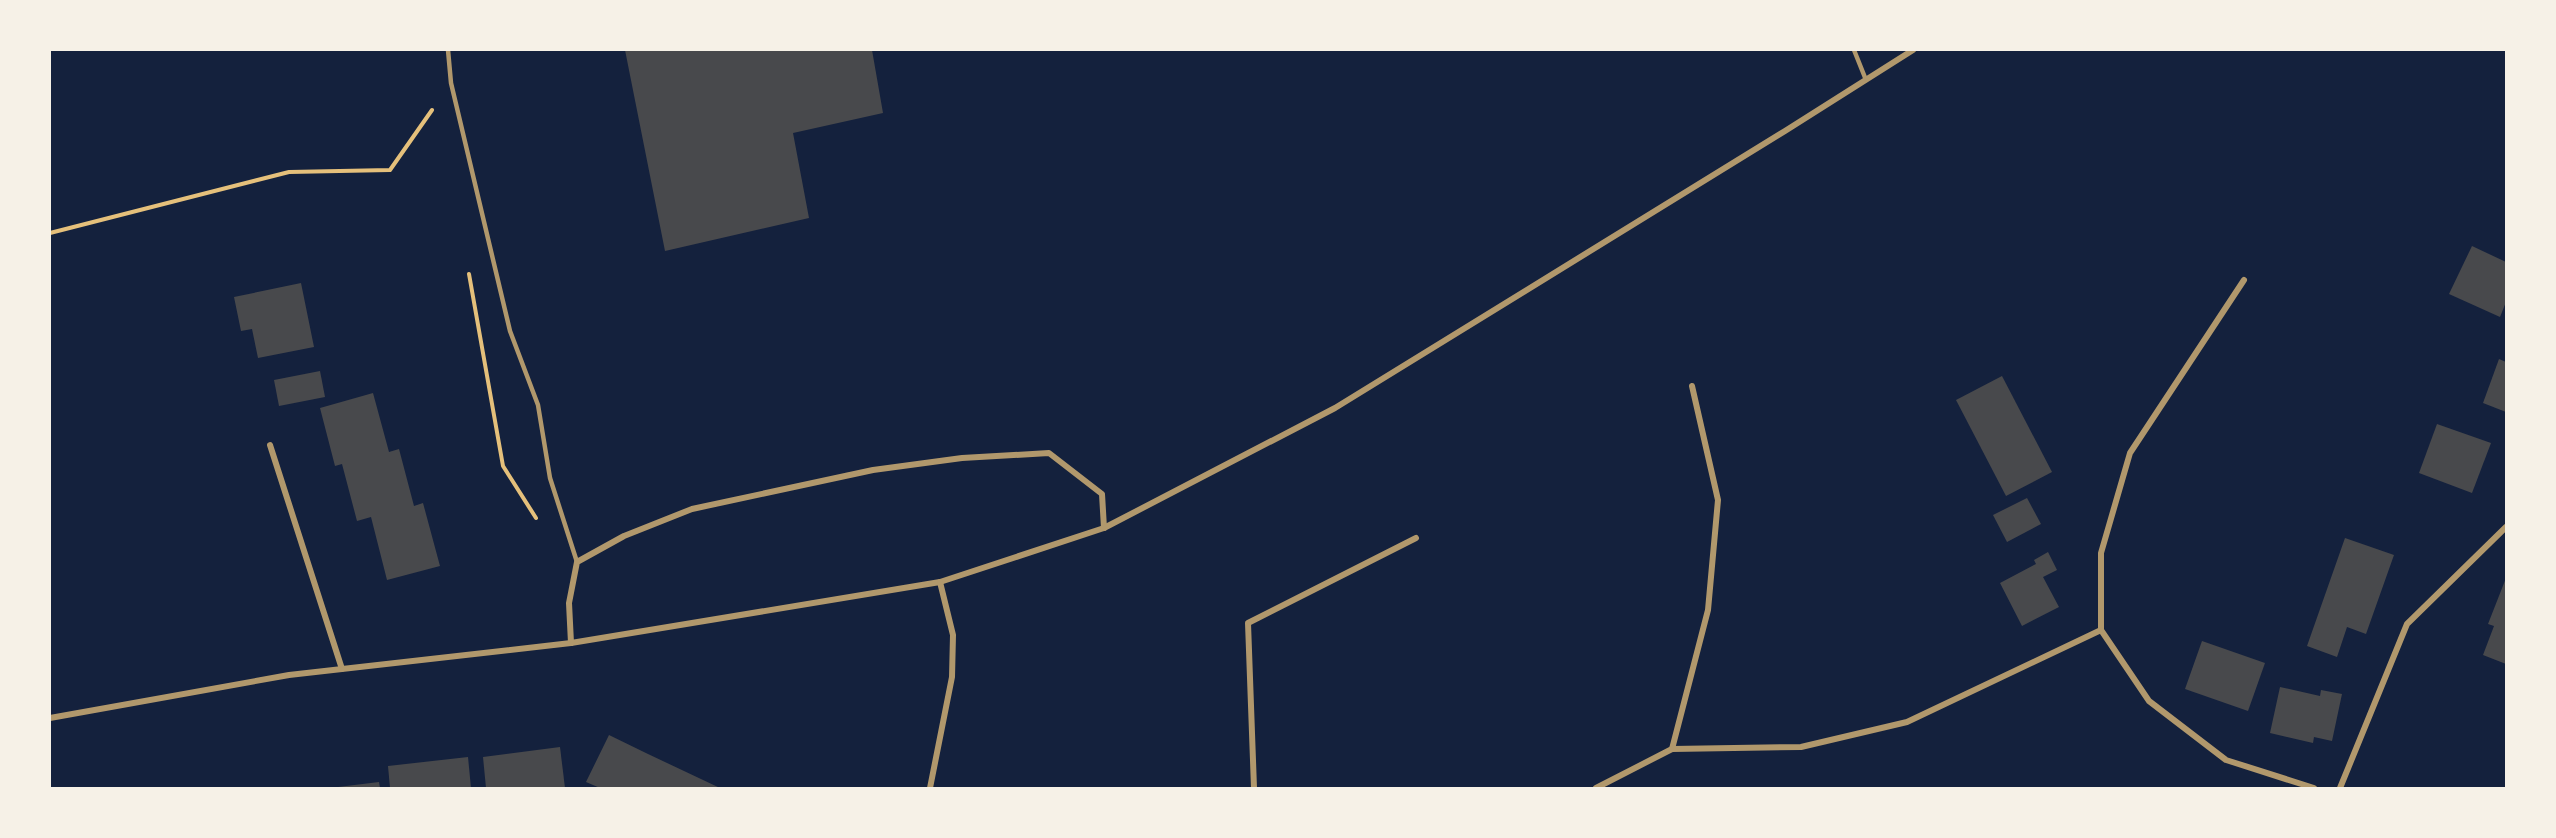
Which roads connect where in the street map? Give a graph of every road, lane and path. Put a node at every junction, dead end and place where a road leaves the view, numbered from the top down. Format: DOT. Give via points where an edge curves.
graph roads {
  1 [pos="448,50"];
  2 [pos="1854,50"];
  3 [pos="1913,50"];
  4 [pos="1866,80"];
  5 [pos="434,107"];
  6 [pos="50,232"];
  7 [pos="2244,280"];
  8 [pos="1692,386"];
  9 [pos="270,444"];
  10 [pos="2506,527"];
  11 [pos="1104,528"];
  12 [pos="1416,538"];
  13 [pos="577,562"];
  14 [pos="940,582"];
  15 [pos="2101,630"];
  16 [pos="571,643"];
  17 [pos="342,669"];
  18 [pos="50,718"];
  19 [pos="1672,749"];
  20 [pos="930,789"];
  21 [pos="1254,789"];
  22 [pos="1596,789"];
  23 [pos="2314,789"];
  24 [pos="2340,789"];
  1 -- 13 [label="lane" via="510,331 538,405 550,478"];
  2 -- 4 [label="lane"];
  3 -- 4 [label="street"];
  4 -- 11 [label="street" via="1335,408"];
  5 -- 6 [label="path" via="390,170 290,172"];
  7 -- 15 [label="street" via="2130,453 2101,553"];
  8 -- 19 [label="street" via="1718,500 1708,610"];
  9 -- 17 [label="street"];
  10 -- 24 [label="street" via="2408,624"];
  11 -- 13 [label="street" via="1102,494 1049,453 962,458 873,470 692,509 624,536"];
  11 -- 14 [label="street"];
  12 -- 21 [label="street" via="1248,623"];
  13 -- 16 [label="street" via="569,603"];
  14 -- 16 [label="street"];
  14 -- 20 [label="street" via="953,635 952,677"];
  15 -- 19 [label="street" via="1908,722 1801,747"];
  15 -- 23 [label="street" via="2149,701 2226,760"];
  16 -- 17 [label="street"];
  17 -- 18 [label="street"];
  19 -- 22 [label="street"];
}
